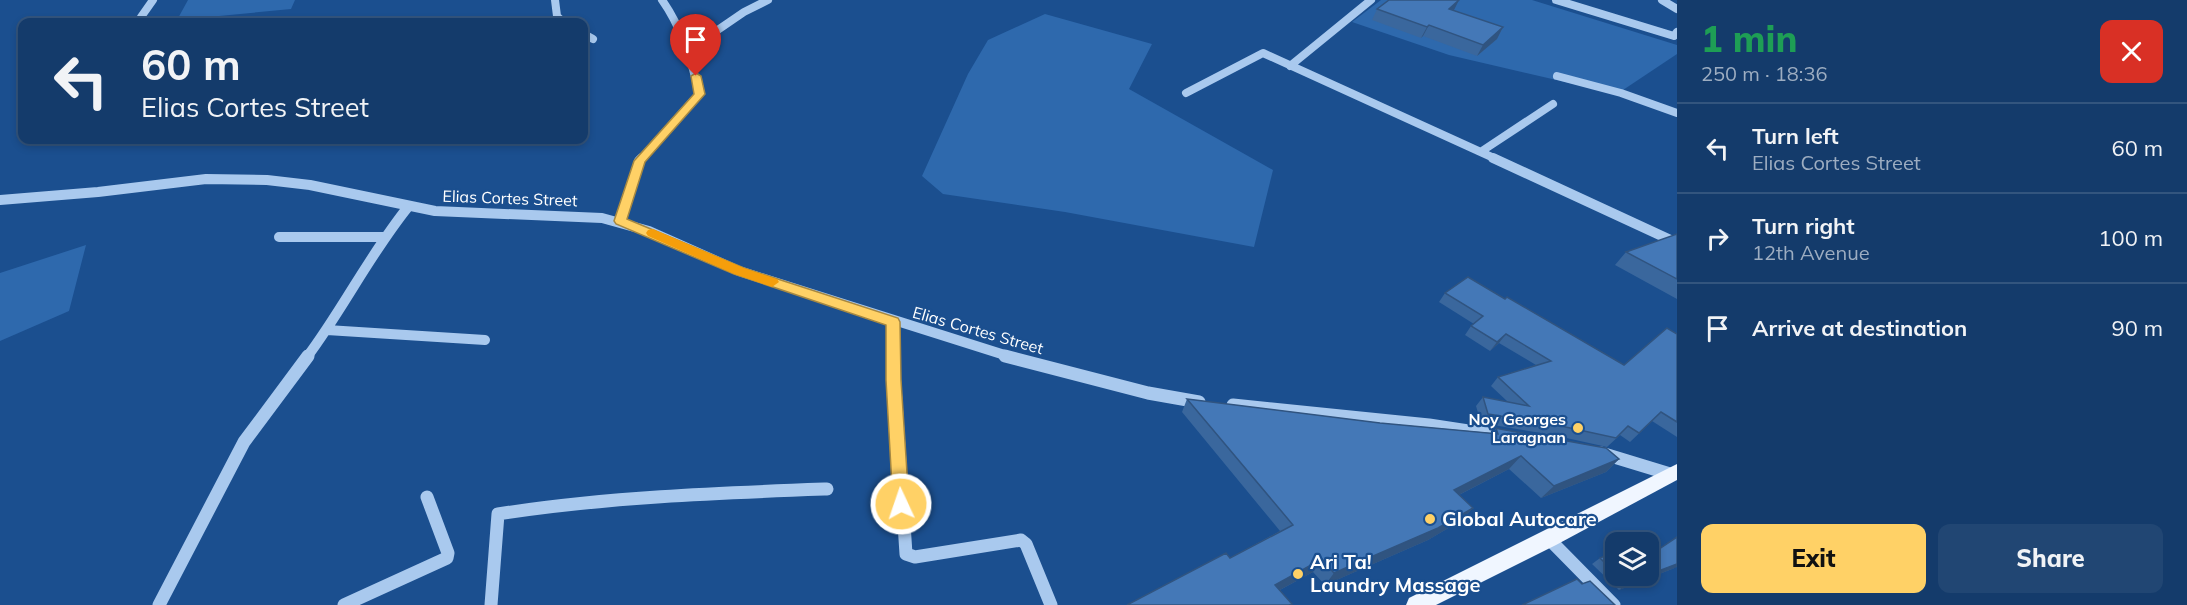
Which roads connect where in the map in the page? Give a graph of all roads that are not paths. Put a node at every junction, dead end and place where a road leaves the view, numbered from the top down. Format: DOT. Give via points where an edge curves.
graph roads {
  1 [pos="153,0"];
  2 [pos="555,0"];
  3 [pos="662,0"];
  4 [pos="768,0"];
  5 [pos="1371,0"];
  6 [pos="1556,0"];
  7 [pos="1662,0"];
  8 [pos="1677,9"];
  9 [pos="141,17"];
  10 [pos="559,18"];
  11 [pos="1677,32"];
  12 [pos="588,36"];
  13 [pos="593,39"];
  14 [pos="687,51"];
  15 [pos="1290,66"];
  16 [pos="1557,76"];
  17 [pos="1186,93"];
  18 [pos="1553,104"];
  19 [pos="1677,114"];
  20 [pos="1482,151"];
  21 [pos="0,200"];
  22 [pos="408,207"];
  23 [pos="620,221"];
  24 [pos="279,237"];
  25 [pos="384,237"];
  26 [pos="1677,243"];
  27 [pos="893,322"];
  28 [pos="327,330"];
  29 [pos="485,340"];
  30 [pos="1496,435"];
  31 [pos="1593,451"];
  32 [pos="1674,473"];
  33 [pos="827,489"];
  34 [pos="427,497"];
  35 [pos="1549,539"];
  36 [pos="159,605"];
  37 [pos="344,605"];
  38 [pos="491,605"];
  39 [pos="1051,605"];
  40 [pos="1416,605"];
  41 [pos="1614,605"];
  1 -- 9 [label="street"];
  2 -- 10 [label="street"];
  3 -- 14 [label="street" via="672,11"];
  4 -- 14 [label="street"];
  5 -- 15 [label="street"];
  6 -- 11 [label="street" via="1674,36"];
  7 -- 8 [label="street"];
  12 -- 13 [label="street"];
  14 -- 23 [label="street" via="699,94 639,161"];
  15 -- 17 [label="street" via="1263,53"];
  15 -- 20 [label="street"];
  16 -- 19 [label="street" via="1621,93"];
  18 -- 20 [label="street"];
  20 -- 26 [label="street"];
  21 -- 22 [label="street, Elias Cortes Street" via="206,179 267,180 310,184"];
  22 -- 23 [label="street, Elias Cortes Street"];
  22 -- 25 [label="street"];
  23 -- 27 [label="street, Elias Cortes Street" via="739,271"];
  24 -- 25 [label="street"];
  25 -- 28 [label="street"];
  27 -- 30 [label="street, Elias Cortes Street" via="998,354 1183,400"];
  27 -- 39 [label="street" via="893,380 906,554 915,557 1022,540"];
  28 -- 29 [label="street"];
  28 -- 36 [label="street" via="244,442"];
  31 -- 32 [label="street"];
  32 -- 35 [label="main road"];
  33 -- 38 [label="street" via="720,492 498,514"];
  34 -- 37 [label="street" via="447,558"];
  35 -- 40 [label="main road"];
  35 -- 41 [label="street"];
}
